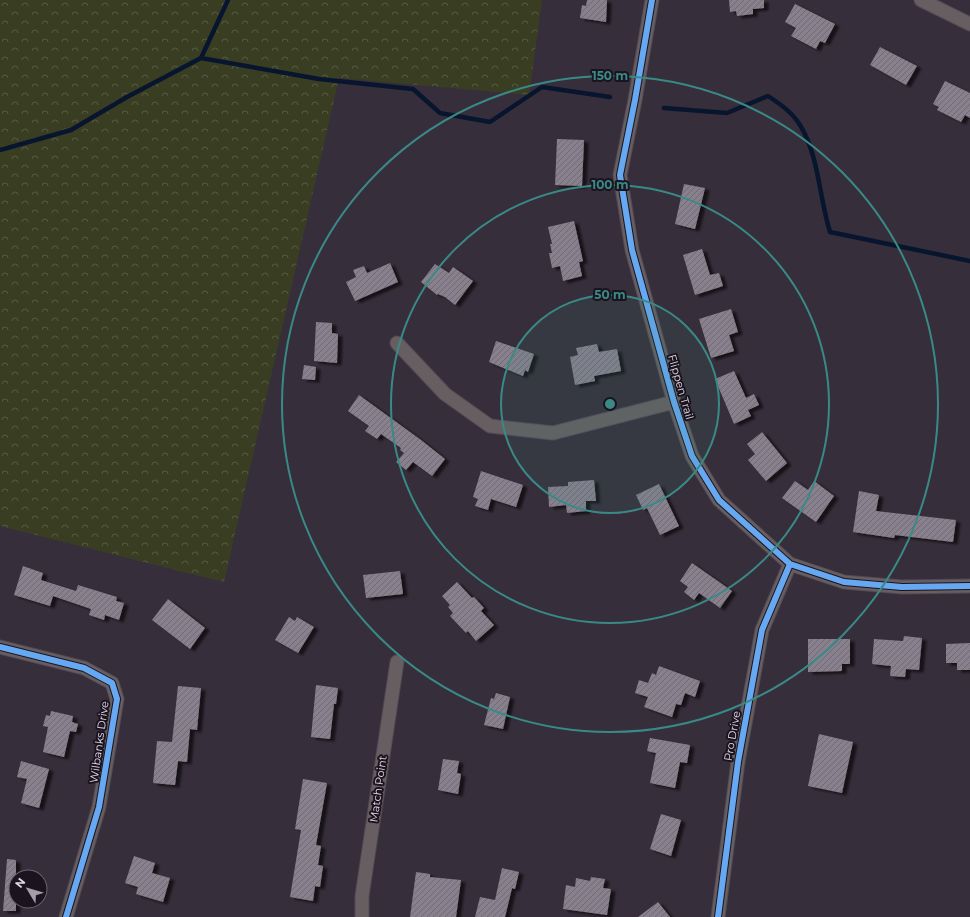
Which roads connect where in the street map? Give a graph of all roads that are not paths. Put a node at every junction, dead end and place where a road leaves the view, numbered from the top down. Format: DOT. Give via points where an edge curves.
graph roads {
  1 [pos="652,0"];
  2 [pos="921,0"];
  3 [pos="970,24"];
  4 [pos="397,344"];
  5 [pos="674,402"];
  6 [pos="790,564"];
  7 [pos="970,586"];
  8 [pos="0,647"];
  9 [pos="397,662"];
  10 [pos="66,917"];
  11 [pos="362,917"];
  12 [pos="718,917"];
  1 -- 5 [label="street, Flippen Trail" via="620,176 632,250"];
  2 -- 3 [label="street"];
  4 -- 5 [label="street" via="445,394 490,426 553,433"];
  5 -- 6 [label="street, Flippen Trail" via="692,456 719,500"];
  6 -- 7 [label="street, Flippen Trail" via="844,582 902,587"];
  6 -- 12 [label="street, Pro Drive" via="762,630 738,762"];
  8 -- 10 [label="street, Wilbanks Drive" via="84,668 112,683 116,699 99,808"];
  9 -- 11 [label="street, Match Point" via="362,896"];
}
